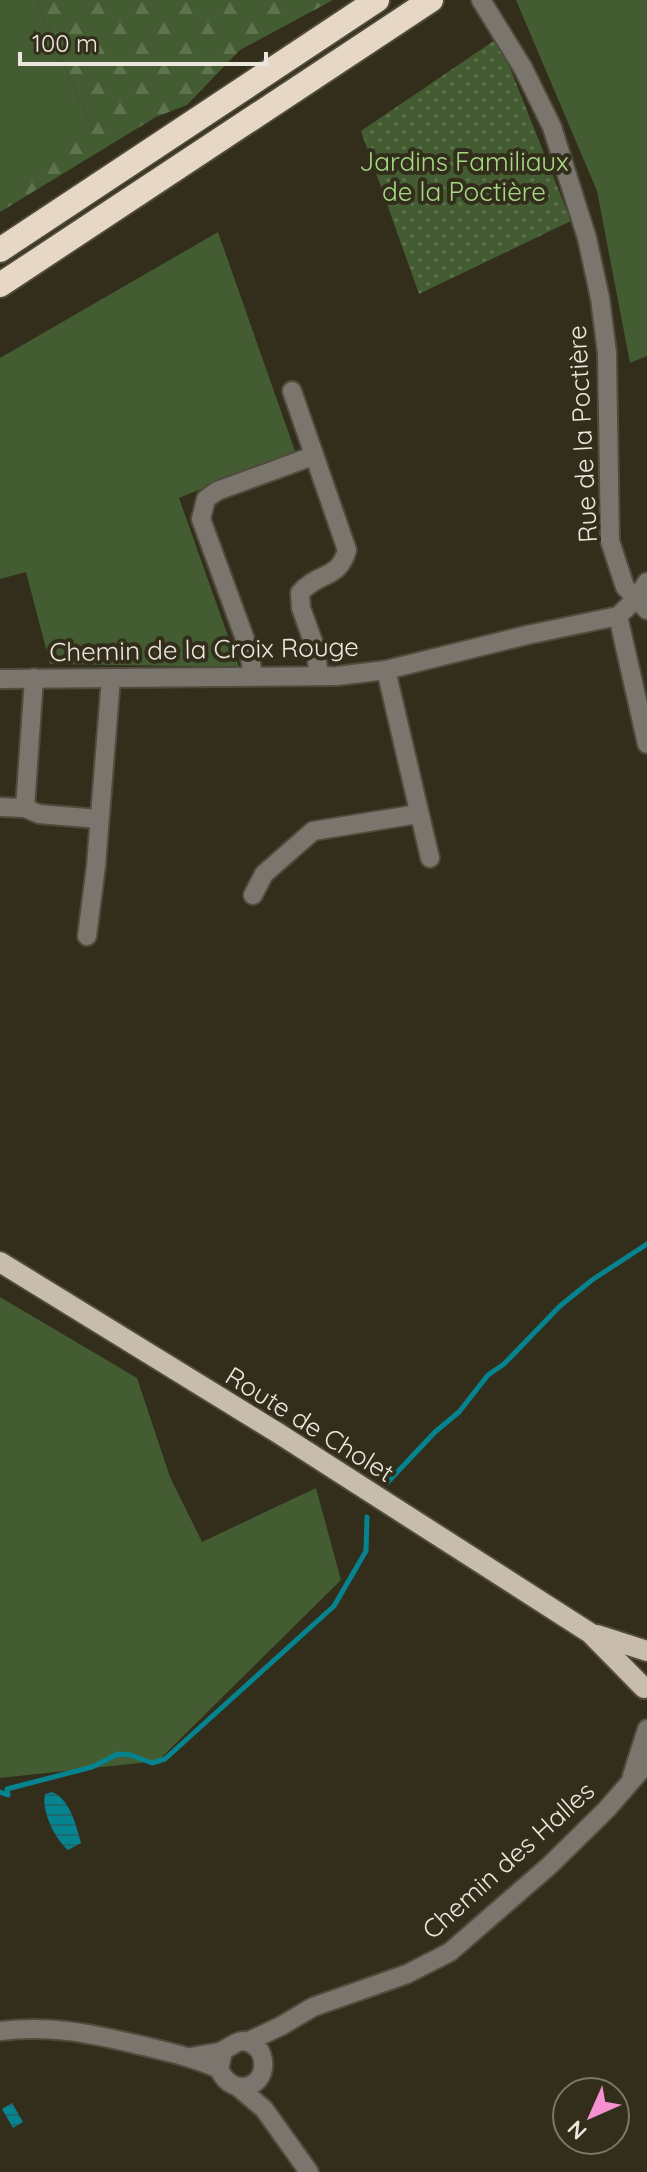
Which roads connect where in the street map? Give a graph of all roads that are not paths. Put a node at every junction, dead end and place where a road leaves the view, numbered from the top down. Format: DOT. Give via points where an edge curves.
graph roads {
  1 [pos="377,0"];
  2 [pos="431,0"];
  3 [pos="481,0"];
  4 [pos="0,250"];
  5 [pos="0,285"];
  6 [pos="292,391"];
  7 [pos="313,456"];
  8 [pos="647,582"];
  9 [pos="641,604"];
  10 [pos="618,616"];
  11 [pos="386,670"];
  12 [pos="253,676"];
  13 [pos="319,676"];
  14 [pos="34,678"];
  15 [pos="111,678"];
  16 [pos="0,679"];
  17 [pos="645,723"];
  18 [pos="647,744"];
  19 [pos="0,807"];
  20 [pos="25,808"];
  21 [pos="418,814"];
  22 [pos="99,819"];
  23 [pos="430,858"];
  24 [pos="253,895"];
  25 [pos="87,936"];
  26 [pos="0,1262"];
  27 [pos="590,1633"];
  28 [pos="647,1651"];
  29 [pos="646,1689"];
  30 [pos="647,1729"];
  31 [pos="647,1763"];
  32 [pos="631,1780"];
  33 [pos="281,2026"];
  34 [pos="0,2031"];
  35 [pos="247,2042"];
  36 [pos="264,2059"];
  37 [pos="221,2060"];
  38 [pos="258,2081"];
  39 [pos="238,2087"];
  40 [pos="264,2109"];
  41 [pos="309,2172"];
  1 -- 4 [label="highway"];
  2 -- 5 [label="highway"];
  3 -- 9 [label="street, Rue de la Poctière" via="523,68 563,155 590,253 607,353 610,541 625,587"];
  6 -- 7 [label="street"];
  7 -- 12 [label="street" via="206,499 201,519 249,650"];
  7 -- 13 [label="street" via="347,550 336,572 308,583 300,593"];
  8 -- 9 [label="street"];
  9 -- 10 [label="street"];
  10 -- 11 [label="street, Chemin de la Croix Rouge"];
  10 -- 17 [label="street"];
  11 -- 13 [label="street, Chemin de la Croix Rouge"];
  11 -- 21 [label="street"];
  12 -- 13 [label="street, Chemin de la Croix Rouge"];
  12 -- 15 [label="street, Chemin de la Croix Rouge"];
  14 -- 15 [label="street, Chemin de la Croix Rouge"];
  14 -- 16 [label="street, Chemin de la Croix Rouge"];
  14 -- 20 [label="street"];
  15 -- 22 [label="street"];
  17 -- 18 [label="street"];
  19 -- 20 [label="street"];
  20 -- 22 [label="street"];
  21 -- 23 [label="street"];
  21 -- 24 [label="street" via="313,831 264,874"];
  22 -- 25 [label="street"];
  26 -- 27 [label="main road, Route de Cholet"];
  27 -- 28 [label="main road, Route de Cholet"];
  27 -- 29 [label="main road, Route de Cholet"];
  30 -- 32 [label="street, Chemin des Halles"];
  31 -- 32 [label="street, Chemin des Halles"];
  32 -- 33 [label="street, Chemin des Halles" via="549,1866 450,1952 407,1974 313,2007"];
  33 -- 35 [label="street, Chemin des Halles"];
  33 -- 36 [label="street"];
  34 -- 37 [label="street" via="69,2030"];
  35 -- 36 [label="street"];
  35 -- 37 [label="street" via="238,2041"];
  36 -- 38 [label="street"];
  37 -- 39 [label="street" via="229,2084"];
  38 -- 39 [label="street"];
  38 -- 40 [label="street"];
  39 -- 40 [label="street"];
  40 -- 41 [label="street"];
}
